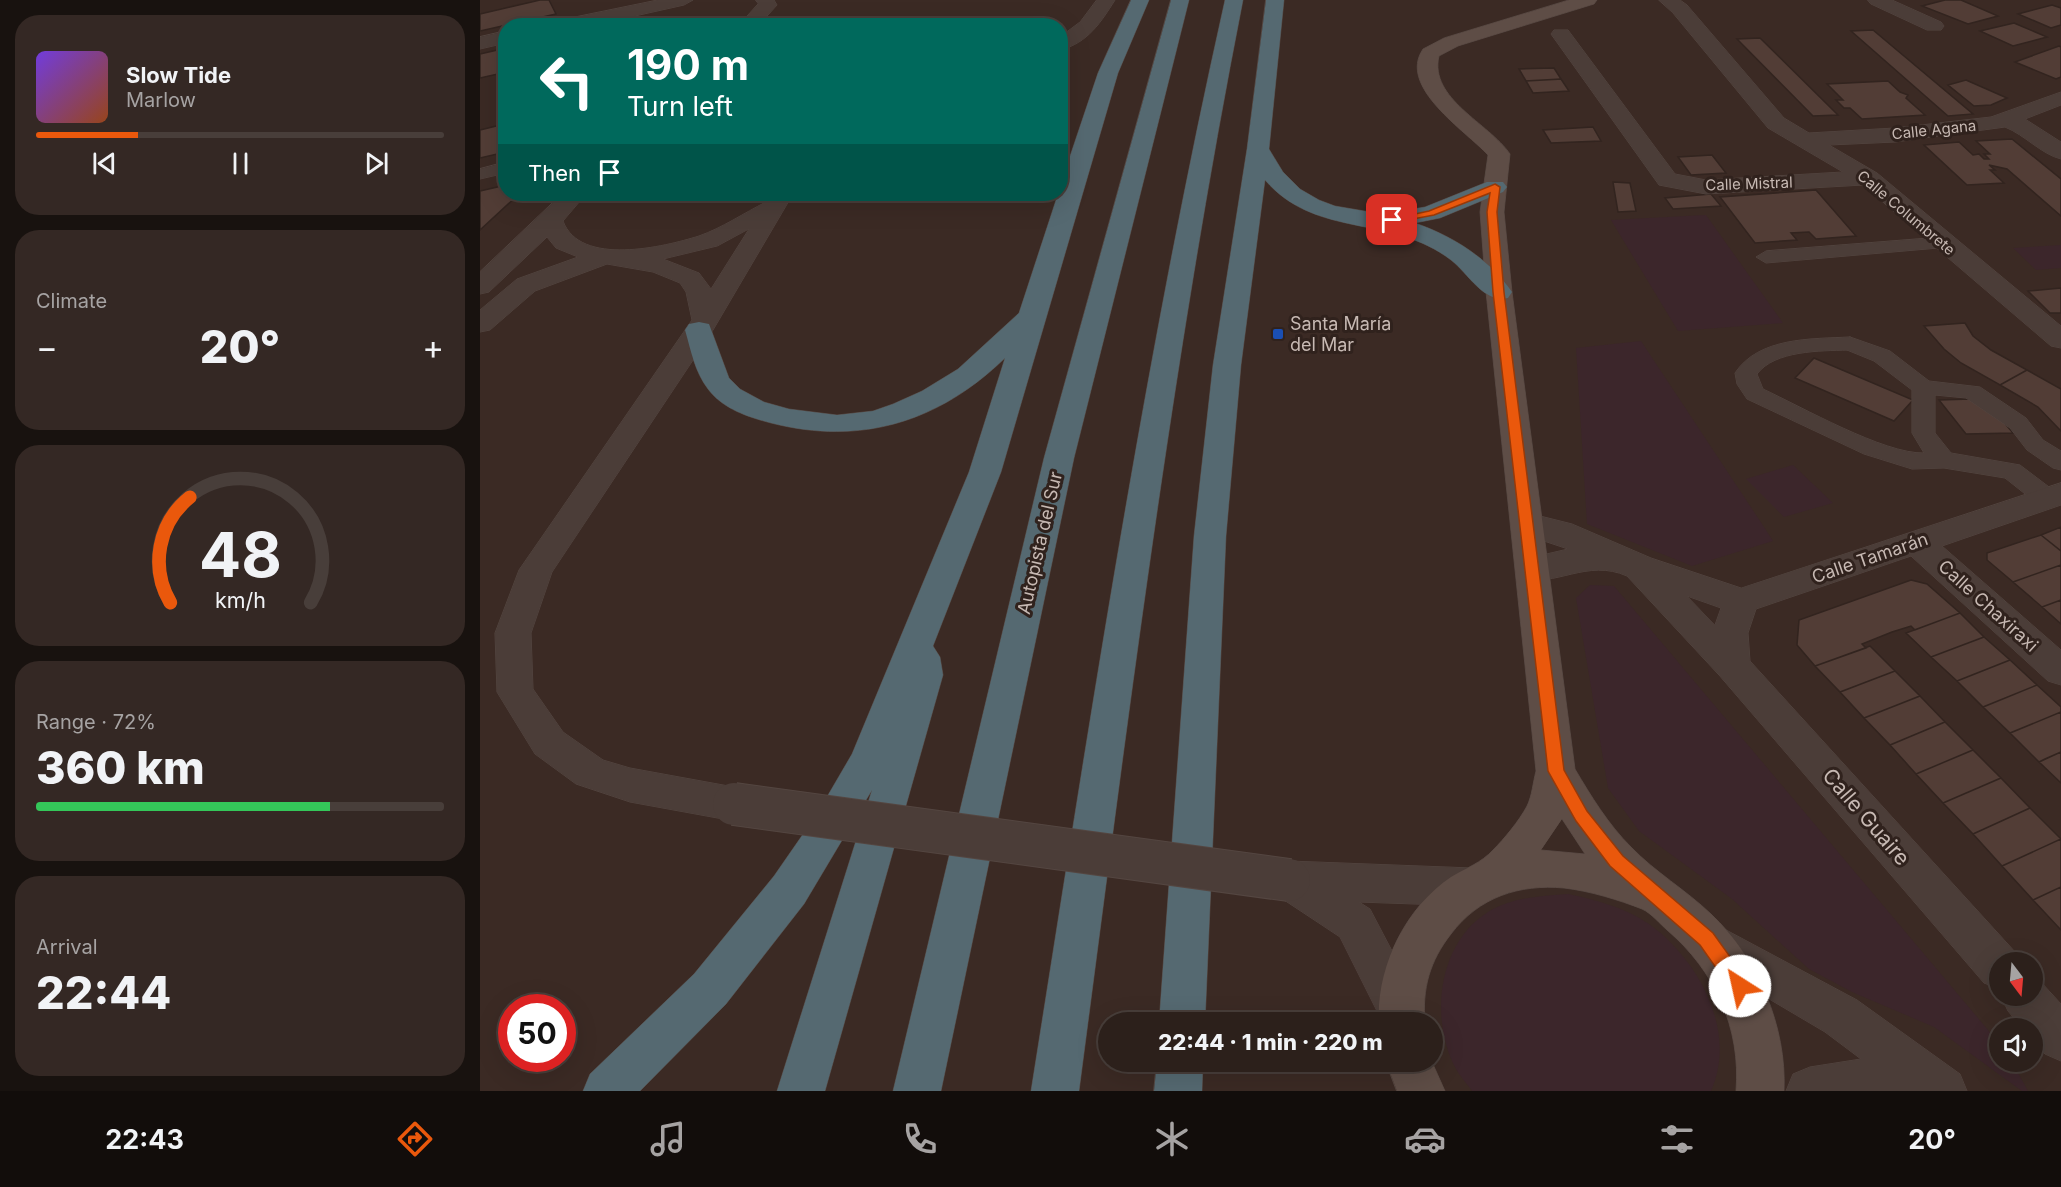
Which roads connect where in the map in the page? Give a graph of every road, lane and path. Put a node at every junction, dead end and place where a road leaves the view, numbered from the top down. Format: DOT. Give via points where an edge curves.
graph roads {
  1 [pos="684,0"];
  2 [pos="1106,0"];
  3 [pos="1140,0"];
  4 [pos="1180,0"];
  5 [pos="1234,0"];
  6 [pos="1275,0"];
  7 [pos="1588,0"];
  8 [pos="1646,0"];
  9 [pos="1877,0"];
  10 [pos="769,2"];
  11 [pos="1674,3"];
  12 [pos="635,12"];
  13 [pos="607,14"];
  14 [pos="592,18"];
  15 [pos="754,18"];
  16 [pos="1934,26"];
  17 [pos="1562,34"];
  18 [pos="498,39"];
  19 [pos="1068,42"];
  20 [pos="480,43"];
  21 [pos="2061,98"];
  22 [pos="2008,120"];
  23 [pos="1803,140"];
  24 [pos="1258,149"];
  25 [pos="2061,152"];
  26 [pos="498,169"];
  27 [pos="480,174"];
  28 [pos="1869,178"];
  29 [pos="1495,187"];
  30 [pos="1068,198"];
  31 [pos="552,201"];
  32 [pos="568,201"];
  33 [pos="776,201"];
  34 [pos="777,201"];
  35 [pos="1067,201"];
  36 [pos="551,220"];
  37 [pos="1380,221"];
  38 [pos="1943,243"];
  39 [pos="1766,257"];
  40 [pos="612,258"];
  41 [pos="480,279"];
  42 [pos="480,286"];
  43 [pos="1499,292"];
  44 [pos="1030,316"];
  45 [pos="480,324"];
  46 [pos="702,325"];
  47 [pos="2061,340"];
  48 [pos="1923,387"];
  49 [pos="1944,460"];
  50 [pos="2061,462"];
  51 [pos="2054,497"];
  52 [pos="1528,524"];
  53 [pos="1916,542"];
  54 [pos="1628,562"];
  55 [pos="1533,569"];
  56 [pos="1741,601"];
  57 [pos="918,640"];
  58 [pos="1732,665"];
  59 [pos="2061,671"];
  60 [pos="1556,771"];
  61 [pos="1289,880"];
  62 [pos="1481,882"];
  63 [pos="1661,901"];
  64 [pos="1706,939"];
  65 [pos="1989,956"];
  66 [pos="2033,1006"];
  67 [pos="1183,1012"];
  68 [pos="1399,1012"];
  69 [pos="1401,1012"];
  70 [pos="2061,1038"];
  71 [pos="1179,1072"];
  72 [pos="1413,1072"];
  73 [pos="607,1091"];
  74 [pos="801,1091"];
  75 [pos="917,1091"];
  76 [pos="1055,1091"];
  77 [pos="1178,1091"];
  78 [pos="1421,1091"];
  79 [pos="1760,1091"];
  80 [pos="1810,1091"];
  81 [pos="1924,1091"];
  82 [pos="1943,1091"];
  1 -- 12 [label="street"];
  2 -- 19 [label="street" via="1086,29"];
  3 -- 30 [label="highway" via="1108,74"];
  4 -- 75 [label="highway, Autopista del Sur" via="1059,458"];
  5 -- 76 [label="highway" via="1210,107 1149,449"];
  6 -- 24 [label="highway"];
  7 -- 29 [label="main road" via="1451,42 1430,53 1427,72 1437,93 1498,154"];
  8 -- 11 [label="street, Calle Columbrete"];
  9 -- 16 [label="street"];
  10 -- 15 [label="street"];
  11 -- 23 [label="street, Calle Columbrete" via="1776,123"];
  12 -- 13 [label="street"];
  13 -- 14 [label="street"];
  17 -- 28 [label="street, Calle Mistral" via="1667,180 1706,187"];
  18 -- 20 [label="street"];
  21 -- 22 [label="street, Calle Agana"];
  22 -- 23 [label="street, Calle Agana" via="1895,135"];
  22 -- 25 [label="street" via="2028,128"];
  23 -- 28 [label="street, Calle Columbrete"];
  24 -- 37 [label="highway" via="1268,169 1300,201 1339,216"];
  24 -- 67 [label="highway" via="1227,364 1210,536"];
  26 -- 27 [label="lane"];
  28 -- 38 [label="street, Calle Columbrete"];
  29 -- 37 [label="highway" via="1431,213"];
  29 -- 43 [label="main road" via="1492,212"];
  31 -- 41 [label="street"];
  32 -- 36 [label="street"];
  33 -- 40 [label="street" via="708,241 665,252"];
  34 -- 46 [label="street"];
  35 -- 44 [label="highway"];
  36 -- 40 [label="street" via="564,243"];
  36 -- 42 [label="street"];
  37 -- 43 [label="highway" via="1423,234 1463,254"];
  38 -- 39 [label="lane"];
  38 -- 47 [label="street, Calle Columbrete"];
  40 -- 45 [label="street" via="526,285"];
  40 -- 46 [label="street" via="678,270 698,287"];
  43 -- 52 [label="main road"];
  44 -- 46 [label="highway" via="978,369 958,383 895,413 846,424 773,415 745,405 723,389 712,373"];
  44 -- 57 [label="highway" via="986,472"];
  46 -- 61 [label="street, bridge" via="536,570 513,633 515,692 549,744 590,772 630,785 734,804"];
  48 -- 49 [label="lane" via="1926,407 1921,429 1926,443"];
  48 -- 49 [label="lane" via="1882,356 1850,343 1792,347 1754,363 1746,373 1755,394 1872,449 1912,461"];
  48 -- 50 [label="lane" via="1972,392 2018,423 2035,445"];
  49 -- 51 [label="lane" via="2012,471"];
  51 -- 53 [label="street, Calle Tamarán"];
  52 -- 54 [label="street" via="1560,532"];
  52 -- 55 [label="main road"];
  53 -- 56 [label="street, Calle Tamarán"];
  53 -- 59 [label="street, Calle Chaxiraxi"];
  54 -- 55 [label="street" via="1575,559"];
  54 -- 56 [label="street"];
  54 -- 58 [label="street, Calle Guaire"];
  55 -- 60 [label="main road"];
  56 -- 58 [label="street" via="1730,633"];
  57 -- 73 [label="highway" via="869,760 789,890 710,989"];
  57 -- 74 [label="highway" via="925,675"];
  58 -- 65 [label="street, Calle Guaire"];
  60 -- 62 [label="main road" via="1545,813 1508,863"];
  60 -- 63 [label="main road" via="1582,816 1617,861"];
  61 -- 62 [label="street"];
  61 -- 68 [label="street" via="1355,922"];
  62 -- 63 [label="main road" via="1521,869 1568,868 1609,876"];
  62 -- 69 [label="main road" via="1437,914 1412,953"];
  63 -- 64 [label="main road"];
  64 -- 79 [label="main road" via="1740,986 1757,1037"];
  64 -- 82 [label="street" via="1841,1016"];
  66 -- 70 [label="street"];
  71 -- 77 [label="highway"];
  72 -- 78 [label="main road"];
  80 -- 81 [label="street" via="1845,1083 1893,1081"];
}
